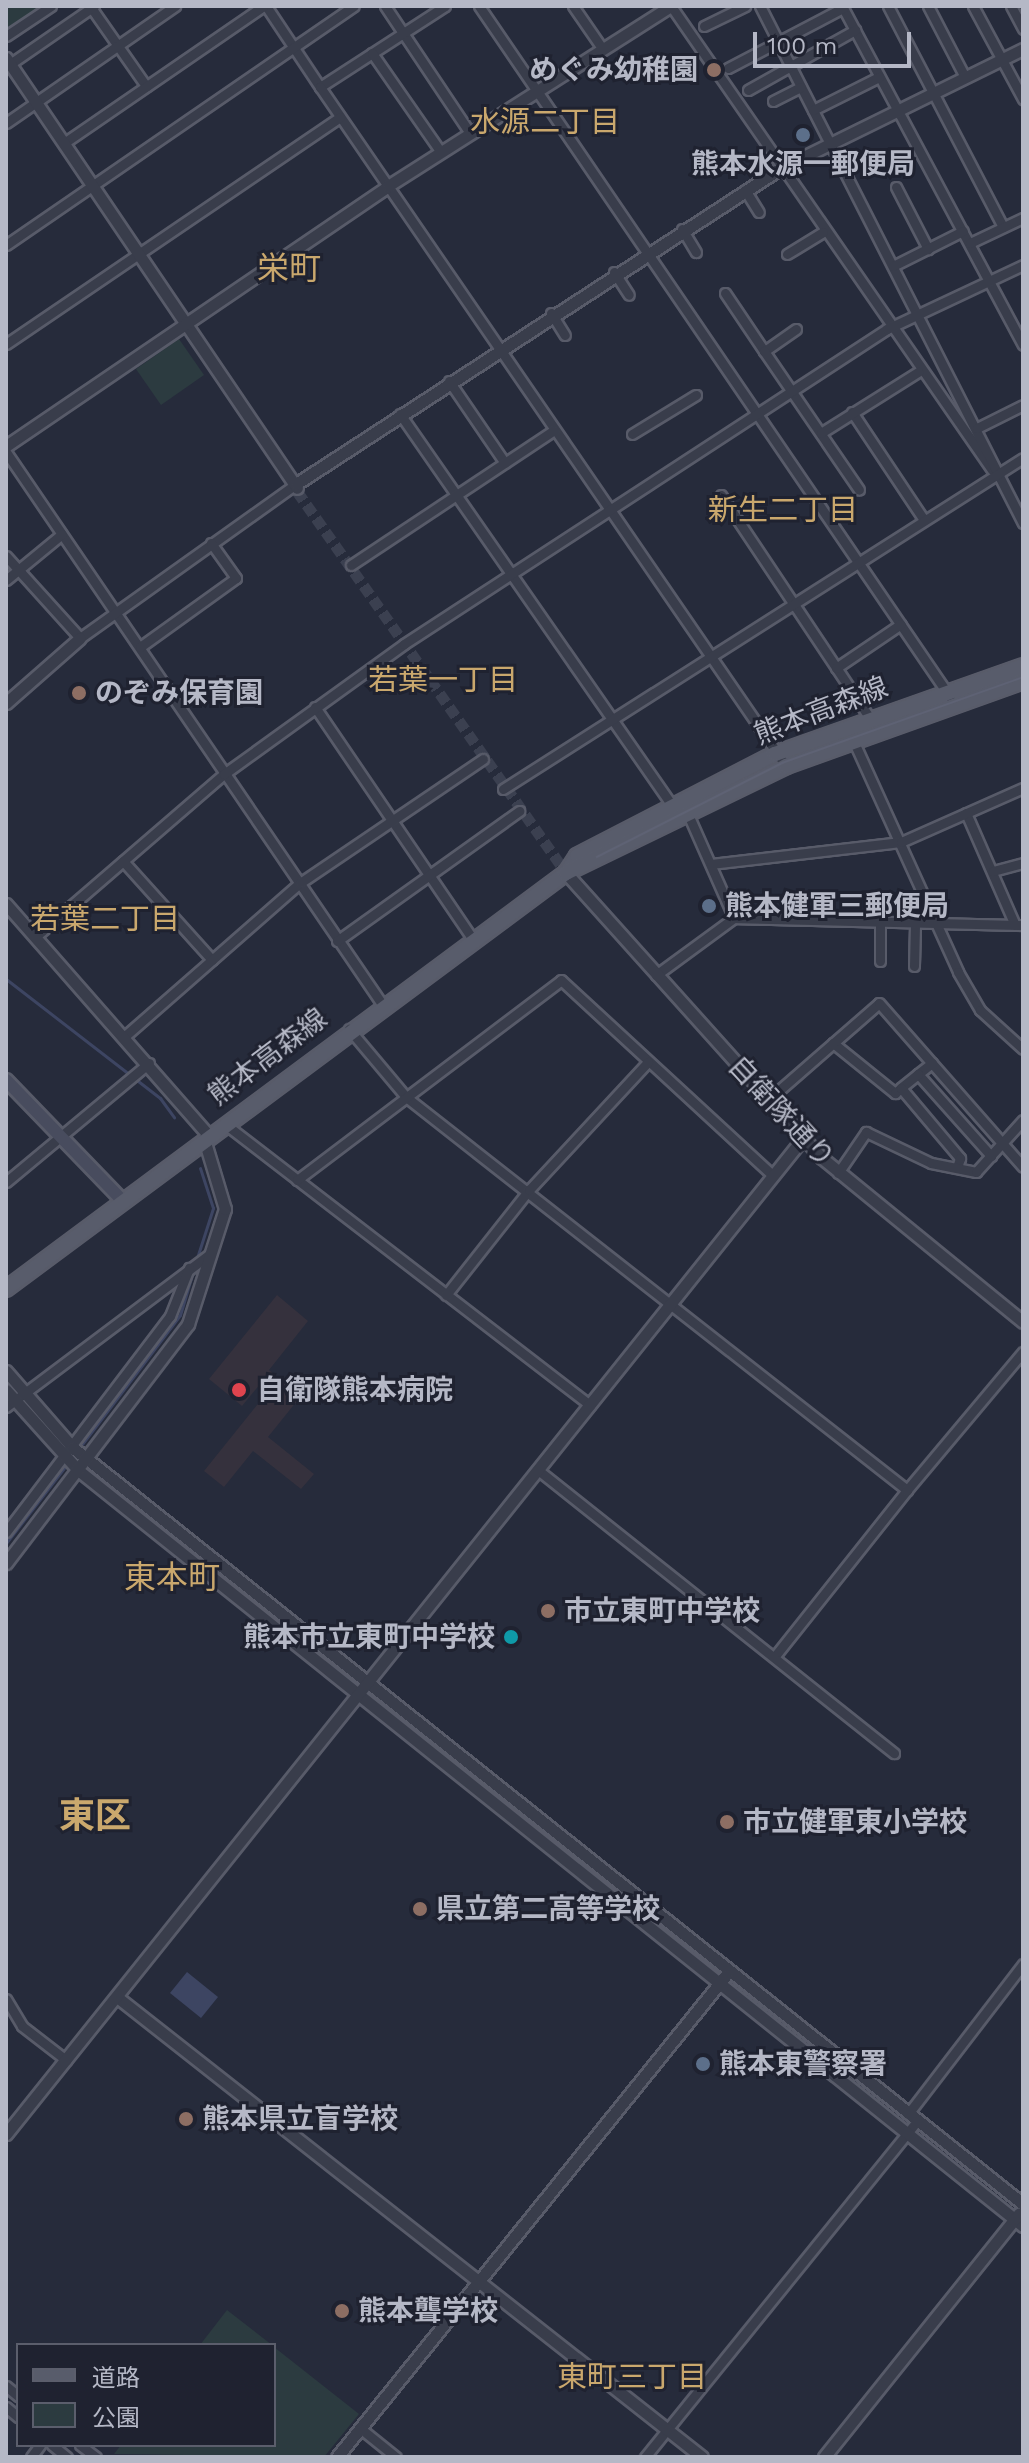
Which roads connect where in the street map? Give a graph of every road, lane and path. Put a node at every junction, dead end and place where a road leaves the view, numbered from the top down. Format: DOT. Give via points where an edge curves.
graph roads {
  1 [pos="51,6"];
  2 [pos="175,6"];
  3 [pos="264,6"];
  4 [pos="354,6"];
  5 [pos="385,6"];
  6 [pos="445,6"];
  7 [pos="479,6"];
  8 [pos="573,6"];
  9 [pos="671,6"];
  10 [pos="745,6"];
  11 [pos="773,6"];
  12 [pos="888,6"];
  13 [pos="928,6"];
  14 [pos="973,6"];
  15 [pos="1011,6"];
  16 [pos="92,7"];
  17 [pos="842,7"];
  18 [pos="761,9"];
  19 [pos="704,26"];
  20 [pos="1023,29"];
  21 [pos="855,30"];
  22 [pos="404,32"];
  23 [pos="6,36"];
  24 [pos="777,42"];
  25 [pos="118,46"];
  26 [pos="293,47"];
  27 [pos="602,48"];
  28 [pos="1023,49"];
  29 [pos="372,53"];
  30 [pos="1002,59"];
  31 [pos="8,61"];
  32 [pos="789,64"];
  33 [pos="728,68"];
  34 [pos="879,77"];
  35 [pos="965,77"];
  36 [pos="146,86"];
  37 [pos="320,87"];
  38 [pos="801,87"];
  39 [pos="536,89"];
  40 [pos="748,90"];
  41 [pos="932,93"];
  42 [pos="1023,99"];
  43 [pos="773,101"];
  44 [pos="37,102"];
  45 [pos="813,110"];
  46 [pos="897,110"];
  47 [pos="340,117"];
  48 [pos="6,123"];
  49 [pos="470,133"];
  50 [pos="829,141"];
  51 [pos="64,143"];
  52 [pos="440,151"];
  53 [pos="781,168"];
  54 [pos="91,184"];
  55 [pos="388,186"];
  56 [pos="896,187"];
  57 [pos="745,190"];
  58 [pos="759,212"];
  59 [pos="1023,218"];
  60 [pos="1003,227"];
  61 [pos="682,229"];
  62 [pos="963,231"];
  63 [pos="823,232"];
  64 [pos="970,243"];
  65 [pos="6,245"];
  66 [pos="928,249"];
  67 [pos="647,250"];
  68 [pos="138,252"];
  69 [pos="696,252"];
  70 [pos="787,254"];
  71 [pos="1023,265"];
  72 [pos="893,266"];
  73 [pos="614,272"];
  74 [pos="990,280"];
  75 [pos="725,293"];
  76 [pos="629,295"];
  77 [pos="551,313"];
  78 [pos="917,315"];
  79 [pos="185,323"];
  80 [pos="796,329"];
  81 [pos="887,329"];
  82 [pos="565,335"];
  83 [pos="8,338"];
  84 [pos="1023,345"];
  85 [pos="498,348"];
  86 [pos="764,351"];
  87 [pos="918,372"];
  88 [pos="449,381"];
  89 [pos="791,391"];
  90 [pos="696,395"];
  91 [pos="1023,405"];
  92 [pos="852,412"];
  93 [pos="758,413"];
  94 [pos="400,414"];
  95 [pos="977,428"];
  96 [pos="554,430"];
  97 [pos="821,433"];
  98 [pos="632,434"];
  99 [pos="6,446"];
  100 [pos="6,452"];
  101 [pos="1023,458"];
  102 [pos="505,463"];
  103 [pos="993,471"];
  104 [pos="296,487"];
  105 [pos="859,490"];
  106 [pos="456,495"];
  107 [pos="721,495"];
  108 [pos="610,505"];
  109 [pos="922,517"];
  110 [pos="1023,523"];
  111 [pos="62,534"];
  112 [pos="211,543"];
  113 [pos="6,556"];
  114 [pos="857,558"];
  115 [pos="351,565"];
  116 [pos="18,569"];
  117 [pos="512,573"];
  118 [pos="6,580"];
  119 [pos="789,600"];
  120 [pos="115,609"];
  121 [pos="901,624"];
  122 [pos="80,638"];
  123 [pos="140,647"];
  124 [pos="708,652"];
  125 [pos="1023,666"];
  126 [pos="836,668"];
  127 [pos="1023,681"];
  128 [pos="945,691"];
  129 [pos="6,703"];
  130 [pos="956,705"];
  131 [pos="315,707"];
  132 [pos="606,717"];
  133 [pos="870,718"];
  134 [pos="850,732"];
  135 [pos="775,754"];
  136 [pos="483,759"];
  137 [pos="786,766"];
  138 [pos="224,774"];
  139 [pos="1023,788"];
  140 [pos="503,789"];
  141 [pos="666,805"];
  142 [pos="519,811"];
  143 [pos="686,811"];
  144 [pos="966,813"];
  145 [pos="392,819"];
  146 [pos="901,842"];
  147 [pos="123,861"];
  148 [pos="1023,863"];
  149 [pos="711,864"];
  150 [pos="993,871"];
  151 [pos="429,873"];
  152 [pos="566,873"];
  153 [pos="300,883"];
  154 [pos="6,904"];
  155 [pos="734,918"];
  156 [pos="880,924"];
  157 [pos="915,925"];
  158 [pos="1019,925"];
  159 [pos="939,926"];
  160 [pos="35,937"];
  161 [pos="472,938"];
  162 [pos="337,941"];
  163 [pos="212,960"];
  164 [pos="880,961"];
  165 [pos="914,966"];
  166 [pos="656,975"];
  167 [pos="382,1004"];
  168 [pos="349,1029"];
  169 [pos="125,1036"];
  170 [pos="833,1043"];
  171 [pos="1023,1049"];
  172 [pos="648,1062"];
  173 [pos="149,1063"];
  174 [pos="932,1063"];
  175 [pos="918,1074"];
  176 [pos="6,1081"];
  177 [pos="901,1088"];
  178 [pos="406,1097"];
  179 [pos="768,1100"];
  180 [pos="1023,1120"];
  181 [pos="223,1123"];
  182 [pos="58,1132"];
  183 [pos="206,1137"];
  184 [pos="803,1138"];
  185 [pos="1002,1143"];
  186 [pos="991,1156"];
  187 [pos="1023,1167"];
  188 [pos="957,1168"];
  189 [pos="838,1173"];
  190 [pos="772,1175"];
  191 [pos="297,1180"];
  192 [pos="6,1182"];
  193 [pos="529,1190"];
  194 [pos="122,1200"];
  195 [pos="210,1254"];
  196 [pos="189,1268"];
  197 [pos="6,1289"];
  198 [pos="446,1295"];
  199 [pos="673,1300"];
  200 [pos="1023,1322"];
  201 [pos="1023,1352"];
  202 [pos="6,1371"];
  203 [pos="6,1390"];
  204 [pos="15,1401"];
  205 [pos="590,1405"];
  206 [pos="76,1458"];
  207 [pos="538,1470"];
  208 [pos="907,1490"];
  209 [pos="6,1532"];
  210 [pos="6,1563"];
  211 [pos="774,1657"];
  212 [pos="370,1684"];
  213 [pos="362,1695"];
  214 [pos="894,1753"];
  215 [pos="1023,1964"];
  216 [pos="726,1974"];
  217 [pos="117,1997"];
  218 [pos="6,1999"];
  219 [pos="66,2060"];
  220 [pos="913,2117"];
  221 [pos="6,2134"];
  222 [pos="910,2135"];
  223 [pos="1023,2207"];
  224 [pos="1019,2222"];
  225 [pos="477,2282"];
  226 [pos="360,2428"];
  227 [pos="668,2430"];
  228 [pos="337,2457"];
  229 [pos="396,2457"];
  230 [pos="645,2457"];
  231 [pos="702,2457"];
  232 [pos="824,2457"];
  1 -- 23 [label="street"];
  2 -- 25 [label="street"];
  3 -- 26 [label="street"];
  3 -- 36 [label="street"];
  4 -- 26 [label="street"];
  5 -- 22 [label="street"];
  6 -- 22 [label="street"];
  7 -- 39 [label="street"];
  8 -- 27 [label="street"];
  9 -- 27 [label="street"];
  9 -- 53 [label="street"];
  10 -- 19 [label="street"];
  11 -- 18 [label="street"];
  12 -- 41 [label="street"];
  13 -- 35 [label="street"];
  14 -- 30 [label="street"];
  15 -- 20 [label="street"];
  16 -- 25 [label="street"];
  16 -- 31 [label="street"];
  17 -- 21 [label="street"];
  17 -- 24 [label="street"];
  18 -- 24 [label="street"];
  21 -- 32 [label="street"];
  21 -- 34 [label="street"];
  22 -- 29 [label="street"];
  22 -- 49 [label="street"];
  24 -- 32 [label="street"];
  24 -- 33 [label="street"];
  25 -- 36 [label="street"];
  25 -- 44 [label="street"];
  26 -- 37 [label="street"];
  26 -- 54 [label="street"];
  27 -- 39 [label="street"];
  28 -- 30 [label="street"];
  29 -- 37 [label="street"];
  29 -- 52 [label="street"];
  30 -- 35 [label="street"];
  30 -- 42 [label="street"];
  31 -- 44 [label="street"];
  32 -- 38 [label="street"];
  32 -- 40 [label="street"];
  34 -- 45 [label="street"];
  34 -- 46 [label="street"];
  35 -- 41 [label="street"];
  36 -- 51 [label="street"];
  37 -- 47 [label="street"];
  38 -- 43 [label="street"];
  38 -- 45 [label="street"];
  39 -- 49 [label="street"];
  39 -- 67 [label="street"];
  41 -- 46 [label="street"];
  41 -- 60 [label="street"];
  44 -- 48 [label="street"];
  44 -- 51 [label="street"];
  45 -- 50 [label="street"];
  46 -- 50 [label="street"];
  46 -- 62 [label="street"];
  47 -- 55 [label="street"];
  47 -- 68 [label="street"];
  49 -- 52 [label="street"];
  50 -- 53 [label="street"];
  50 -- 72 [label="street"];
  51 -- 54 [label="street"];
  52 -- 55 [label="street"];
  53 -- 57 [label="street"];
  53 -- 63 [label="street"];
  54 -- 65 [label="street"];
  54 -- 68 [label="street"];
  55 -- 79 [label="street"];
  55 -- 85 [label="street"];
  56 -- 66 [label="street"];
  57 -- 58 [label="street"];
  57 -- 61 [label="street"];
  59 -- 60 [label="street"];
  60 -- 64 [label="street"];
  61 -- 67 [label="street"];
  61 -- 69 [label="street"];
  62 -- 64 [label="street"];
  62 -- 66 [label="street"];
  63 -- 70 [label="street"];
  63 -- 81 [label="street"];
  64 -- 74 [label="street"];
  66 -- 72 [label="street"];
  67 -- 73 [label="street"];
  67 -- 93 [label="street"];
  68 -- 79 [label="street"];
  68 -- 83 [label="street"];
  71 -- 74 [label="street"];
  72 -- 78 [label="street"];
  73 -- 76 [label="street"];
  73 -- 77 [label="street"];
  74 -- 78 [label="street"];
  74 -- 84 [label="street"];
  75 -- 86 [label="street"];
  77 -- 82 [label="street"];
  77 -- 85 [label="street"];
  78 -- 81 [label="street"];
  78 -- 95 [label="street"];
  79 -- 99 [label="street"];
  79 -- 104 [label="street"];
  80 -- 86 [label="street"];
  81 -- 87 [label="street"];
  81 -- 89 [label="street"];
  85 -- 88 [label="street"];
  85 -- 96 [label="street"];
  86 -- 89 [label="street"];
  87 -- 92 [label="street"];
  87 -- 103 [label="street"];
  88 -- 94 [label="street"];
  88 -- 102 [label="street"];
  89 -- 93 [label="street"];
  89 -- 97 [label="street"];
  90 -- 98 [label="street"];
  91 -- 95 [label="street"];
  92 -- 97 [label="street"];
  92 -- 109 [label="street"];
  93 -- 108 [label="street"];
  93 -- 114 [label="street"];
  94 -- 104 [label="street"];
  94 -- 106 [label="street"];
  95 -- 103 [label="street"];
  96 -- 102 [label="street"];
  96 -- 108 [label="street"];
  97 -- 105 [label="street"];
  100 -- 111 [label="street"];
  101 -- 103 [label="street"];
  102 -- 106 [label="street"];
  103 -- 109 [label="street"];
  103 -- 110 [label="street"];
  104 -- 112 [label="street"];
  106 -- 115 [label="street"];
  106 -- 117 [label="street"];
  107 -- 119 [label="street"];
  108 -- 117 [label="street"];
  108 -- 124 [label="street"];
  109 -- 114 [label="street"];
  111 -- 116 [label="street"];
  111 -- 120 [label="street"];
  112 -- 120 [label="street"];
  112 -- 123 [label="street" via="236,578"];
  113 -- 116 [label="street"];
  114 -- 119 [label="street"];
  114 -- 121 [label="street"];
  116 -- 118 [label="street"];
  116 -- 122 [label="street"];
  117 -- 131 [label="street"];
  117 -- 132 [label="street"];
  119 -- 124 [label="street"];
  119 -- 126 [label="street"];
  120 -- 122 [label="street"];
  120 -- 123 [label="street"];
  121 -- 126 [label="street"];
  121 -- 128 [label="street"];
  122 -- 129 [label="street"];
  123 -- 138 [label="street"];
  124 -- 132 [label="street"];
  124 -- 135 [label="street"];
  125 -- 128 [label="main road, 熊本高森線"];
  126 -- 133 [label="street"];
  127 -- 130 [label="main road, 熊本高森線"];
  128 -- 130 [label="street"];
  128 -- 133 [label="main road, 熊本高森線"];
  130 -- 134 [label="main road, 熊本高森線"];
  131 -- 138 [label="street"];
  131 -- 145 [label="street"];
  132 -- 140 [label="street"];
  132 -- 141 [label="street"];
  133 -- 134 [label="main road, 熊本高森線"];
  134 -- 135 [label="main road, 熊本高森線"];
  134 -- 137 [label="main road, 熊本高森線"];
  134 -- 146 [label="street"];
  135 -- 137 [label="street"];
  135 -- 141 [label="main road, 熊本高森線"];
  136 -- 145 [label="street"];
  137 -- 143 [label="main road, 熊本高森線"];
  138 -- 147 [label="street"];
  138 -- 153 [label="street"];
  139 -- 144 [label="street"];
  141 -- 143 [label="street"];
  141 -- 152 [label="main road, 熊本高森線" via="577,856"];
  142 -- 151 [label="street"];
  143 -- 149 [label="street"];
  143 -- 152 [label="main road, 熊本高森線" via="584,870"];
  144 -- 146 [label="street"];
  144 -- 150 [label="street"];
  145 -- 151 [label="street"];
  145 -- 153 [label="street"];
  146 -- 149 [label="street"];
  146 -- 159 [label="street"];
  147 -- 160 [label="street"];
  147 -- 163 [label="street"];
  148 -- 150 [label="street"];
  149 -- 155 [label="street"];
  150 -- 158 [label="street"];
  151 -- 161 [label="street"];
  151 -- 162 [label="street"];
  152 -- 161 [label="main road, 熊本高森線"];
  152 -- 166 [label="street, 自衛隊通り"];
  153 -- 162 [label="street"];
  153 -- 163 [label="street"];
  154 -- 160 [label="street"];
  155 -- 156 [label="street"];
  155 -- 166 [label="street"];
  156 -- 157 [label="street"];
  156 -- 164 [label="street"];
  157 -- 159 [label="street"];
  157 -- 165 [label="street"];
  158 -- 159 [label="street"];
  159 -- 171 [label="street" via="980,1010"];
  160 -- 169 [label="street"];
  161 -- 167 [label="main road, 熊本高森線"];
  162 -- 167 [label="street"];
  163 -- 169 [label="street"];
  166 -- 179 [label="street, 自衛隊通り"];
  167 -- 168 [label="main road, 熊本高森線"];
  168 -- 178 [label="street"];
  168 -- 181 [label="main road, 熊本高森線"];
  169 -- 173 [label="street"];
  170 -- 174 [label="street" via="879,1003"];
  170 -- 177 [label="street" via="895,1093"];
  170 -- 179 [label="street"];
  172 -- 178 [label="street" via="561,980"];
  172 -- 190 [label="street"];
  172 -- 193 [label="street"];
  173 -- 182 [label="street"];
  173 -- 183 [label="street"];
  174 -- 175 [label="street"];
  174 -- 185 [label="street"];
  175 -- 177 [label="street"];
  175 -- 186 [label="street"];
  176 -- 182 [label="main road"];
  177 -- 188 [label="street" via="960,1158"];
  178 -- 191 [label="street"];
  178 -- 193 [label="street"];
  179 -- 184 [label="street, 自衛隊通り"];
  180 -- 185 [label="street"];
  181 -- 183 [label="main road, 熊本高森線"];
  181 -- 191 [label="street"];
  182 -- 192 [label="street"];
  182 -- 194 [label="main road"];
  183 -- 194 [label="main road, 熊本高森線"];
  183 -- 195 [label="street" via="225,1201"];
  184 -- 189 [label="street, 自衛隊通り"];
  184 -- 190 [label="street"];
  185 -- 186 [label="street"];
  185 -- 187 [label="street"];
  186 -- 188 [label="street" via="976,1172"];
  188 -- 189 [label="street" via="866,1132"];
  189 -- 200 [label="street, 自衛隊通り"];
  190 -- 199 [label="street"];
  191 -- 198 [label="street"];
  193 -- 198 [label="street"];
  193 -- 199 [label="street"];
  194 -- 197 [label="main road, 熊本高森線"];
  195 -- 196 [label="street"];
  195 -- 206 [label="street" via="188,1324"];
  196 -- 204 [label="street"];
  196 -- 206 [label="street" via="170,1316"];
  198 -- 205 [label="street"];
  199 -- 205 [label="street"];
  199 -- 208 [label="street"];
  201 -- 208 [label="street"];
  202 -- 204 [label="street"];
  203 -- 204 [label="street"];
  204 -- 206 [label="street"];
  205 -- 207 [label="street"];
  206 -- 209 [label="street"];
  206 -- 210 [label="street"];
  206 -- 212 [label="street"];
  206 -- 213 [label="street"];
  207 -- 211 [label="street"];
  207 -- 212 [label="street"];
  208 -- 211 [label="street"];
  211 -- 214 [label="street"];
  212 -- 213 [label="street"];
  212 -- 216 [label="street"];
  213 -- 216 [label="street"];
  213 -- 217 [label="street"];
  215 -- 220 [label="street"];
  216 -- 220 [label="street"];
  216 -- 222 [label="street"];
  216 -- 225 [label="street"];
  217 -- 219 [label="street"];
  217 -- 225 [label="street"];
  218 -- 219 [label="street" via="22,2026"];
  219 -- 221 [label="street"];
  220 -- 222 [label="street"];
  220 -- 223 [label="street"];
  222 -- 224 [label="street"];
  222 -- 227 [label="street"];
  223 -- 224 [label="street"];
  224 -- 232 [label="street"];
  225 -- 226 [label="street"];
  225 -- 227 [label="street"];
  226 -- 228 [label="street"];
  226 -- 229 [label="street"];
  227 -- 230 [label="street"];
  227 -- 231 [label="street"];
}
